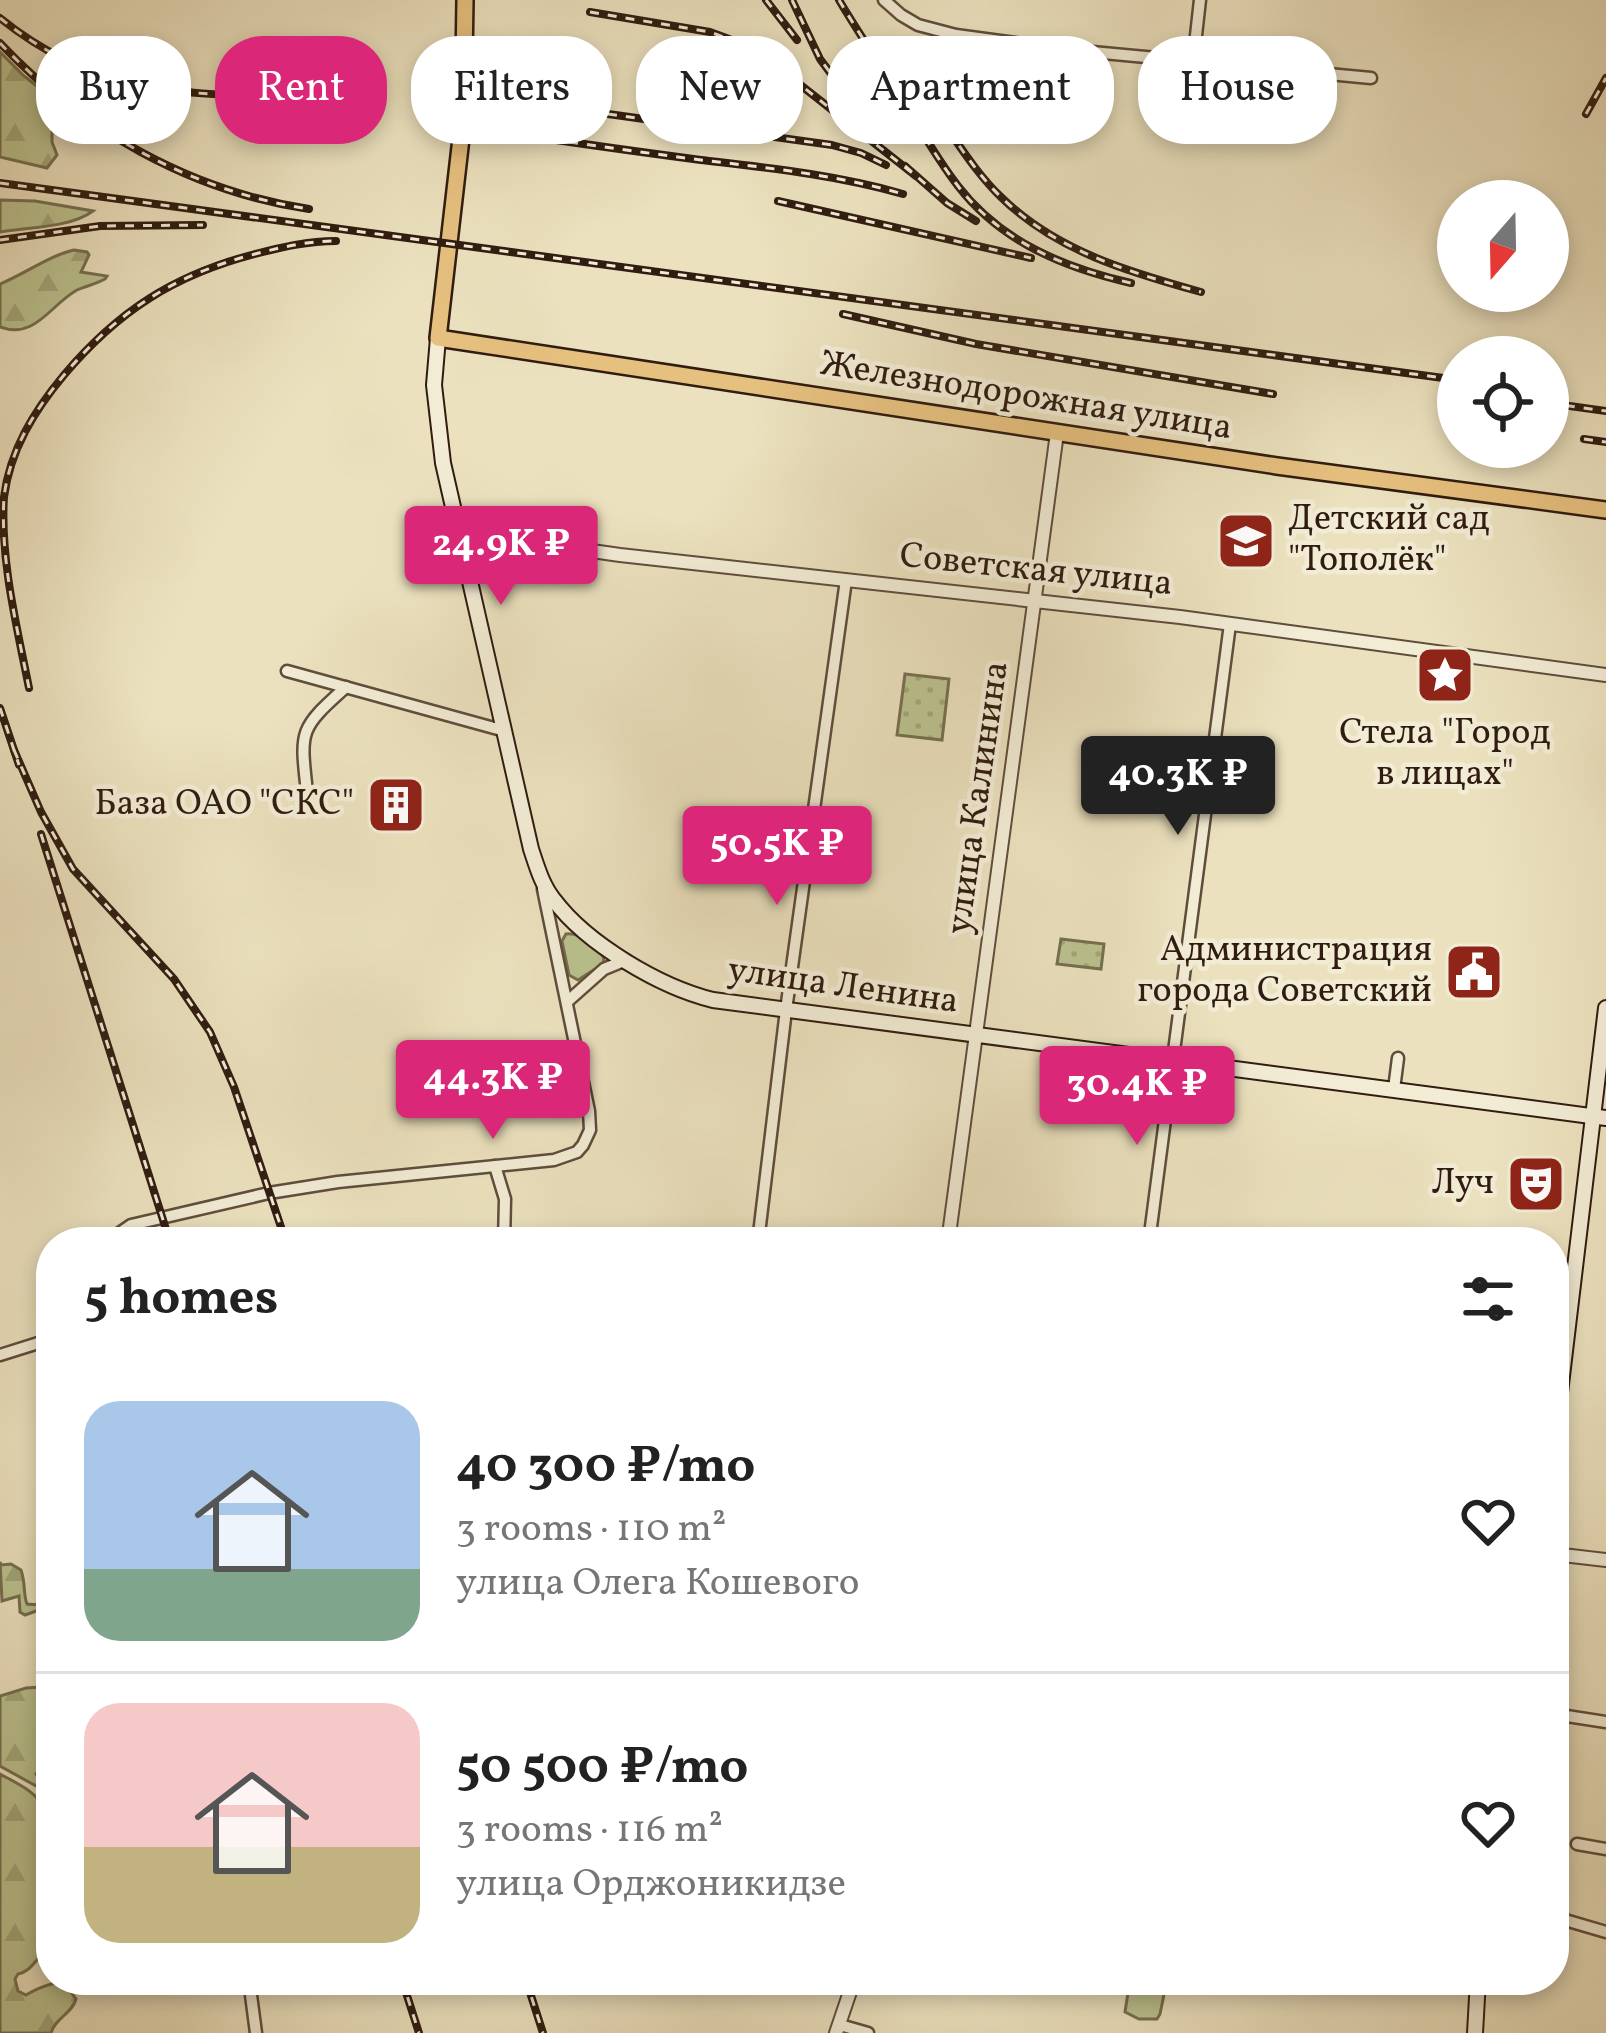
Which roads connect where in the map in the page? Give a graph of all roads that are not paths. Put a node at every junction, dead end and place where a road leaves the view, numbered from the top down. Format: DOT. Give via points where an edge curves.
graph roads {
  1 [pos="465,0"];
  2 [pos="884,0"];
  3 [pos="1200,0"];
  4 [pos="1195,36"];
  5 [pos="1138,57"];
  6 [pos="1337,75"];
  7 [pos="1371,78"];
  8 [pos="438,338"];
  9 [pos="1057,433"];
  10 [pos="1606,510"];
  11 [pos="459,532"];
  12 [pos="846,580"];
  13 [pos="1035,600"];
  14 [pos="1230,624"];
  15 [pos="287,671"];
  16 [pos="1606,675"];
  17 [pos="346,687"];
  18 [pos="505,731"];
  19 [pos="307,792"];
  20 [pos="541,880"];
  21 [pos="626,960"];
  22 [pos="568,1001"];
  23 [pos="1606,1008"];
  24 [pos="786,1010"];
  25 [pos="976,1036"];
  26 [pos="1398,1058"];
  27 [pos="1173,1060"];
  28 [pos="1394,1089"];
  29 [pos="1599,1117"];
  30 [pos="495,1166"];
  31 [pos="127,1227"];
  32 [pos="505,1227"];
  33 [pos="760,1227"];
  34 [pos="950,1227"];
  35 [pos="1151,1227"];
  36 [pos="1569,1334"];
  37 [pos="36,1344"];
  38 [pos="0,1355"];
  39 [pos="1569,1556"];
  40 [pos="1606,1560"];
  41 [pos="1569,1716"];
  42 [pos="1606,1722"];
  43 [pos="1577,1844"];
  44 [pos="1606,1849"];
  45 [pos="1569,1921"];
  46 [pos="1606,1932"];
  47 [pos="251,1995"];
  48 [pos="849,1995"];
  49 [pos="1477,1995"];
  50 [pos="838,2029"];
  51 [pos="256,2033"];
  52 [pos="868,2033"];
  53 [pos="1475,2033"];
  1 -- 8 [label="main road" via="463,121"];
  2 -- 5 [label="street" via="942,33"];
  3 -- 4 [label="street"];
  6 -- 7 [label="street"];
  8 -- 9 [label="main road, Железнодорожная улица"];
  8 -- 11 [label="main road" via="434,400"];
  9 -- 10 [label="main road, Железнодорожная улица"];
  9 -- 13 [label="street, улица Калинина"];
  11 -- 12 [label="street, Советская улица"];
  11 -- 18 [label="main road"];
  12 -- 13 [label="street, Советская улица"];
  12 -- 24 [label="street"];
  13 -- 14 [label="street, Советская улица"];
  13 -- 25 [label="street, улица Калинина"];
  14 -- 16 [label="street, Советская улица"];
  14 -- 27 [label="street"];
  15 -- 17 [label="street"];
  17 -- 18 [label="street"];
  17 -- 19 [label="street" via="304,732"];
  18 -- 20 [label="main road"];
  20 -- 21 [label="main road, улица Ленина" via="566,914"];
  20 -- 22 [label="street"];
  21 -- 22 [label="street"];
  21 -- 24 [label="main road, улица Ленина" via="690,994"];
  22 -- 30 [label="street" via="587,1138 567,1156"];
  23 -- 29 [label="main road"];
  24 -- 25 [label="main road, улица Ленина"];
  24 -- 33 [label="street"];
  25 -- 27 [label="main road, улица Ленина"];
  25 -- 34 [label="street, улица Калинина"];
  26 -- 28 [label="street"];
  27 -- 28 [label="main road, улица Ленина"];
  27 -- 35 [label="street"];
  28 -- 29 [label="main road, улица Ленина"];
  29 -- 36 [label="main road"];
  30 -- 31 [label="street" via="269,1193"];
  30 -- 32 [label="street"];
  37 -- 38 [label="street"];
  39 -- 40 [label="street"];
  41 -- 42 [label="street"];
  43 -- 44 [label="street"];
  45 -- 46 [label="street"];
  47 -- 51 [label="street"];
  48 -- 50 [label="street"];
  49 -- 53 [label="main road"];
  50 -- 52 [label="street"];
}
